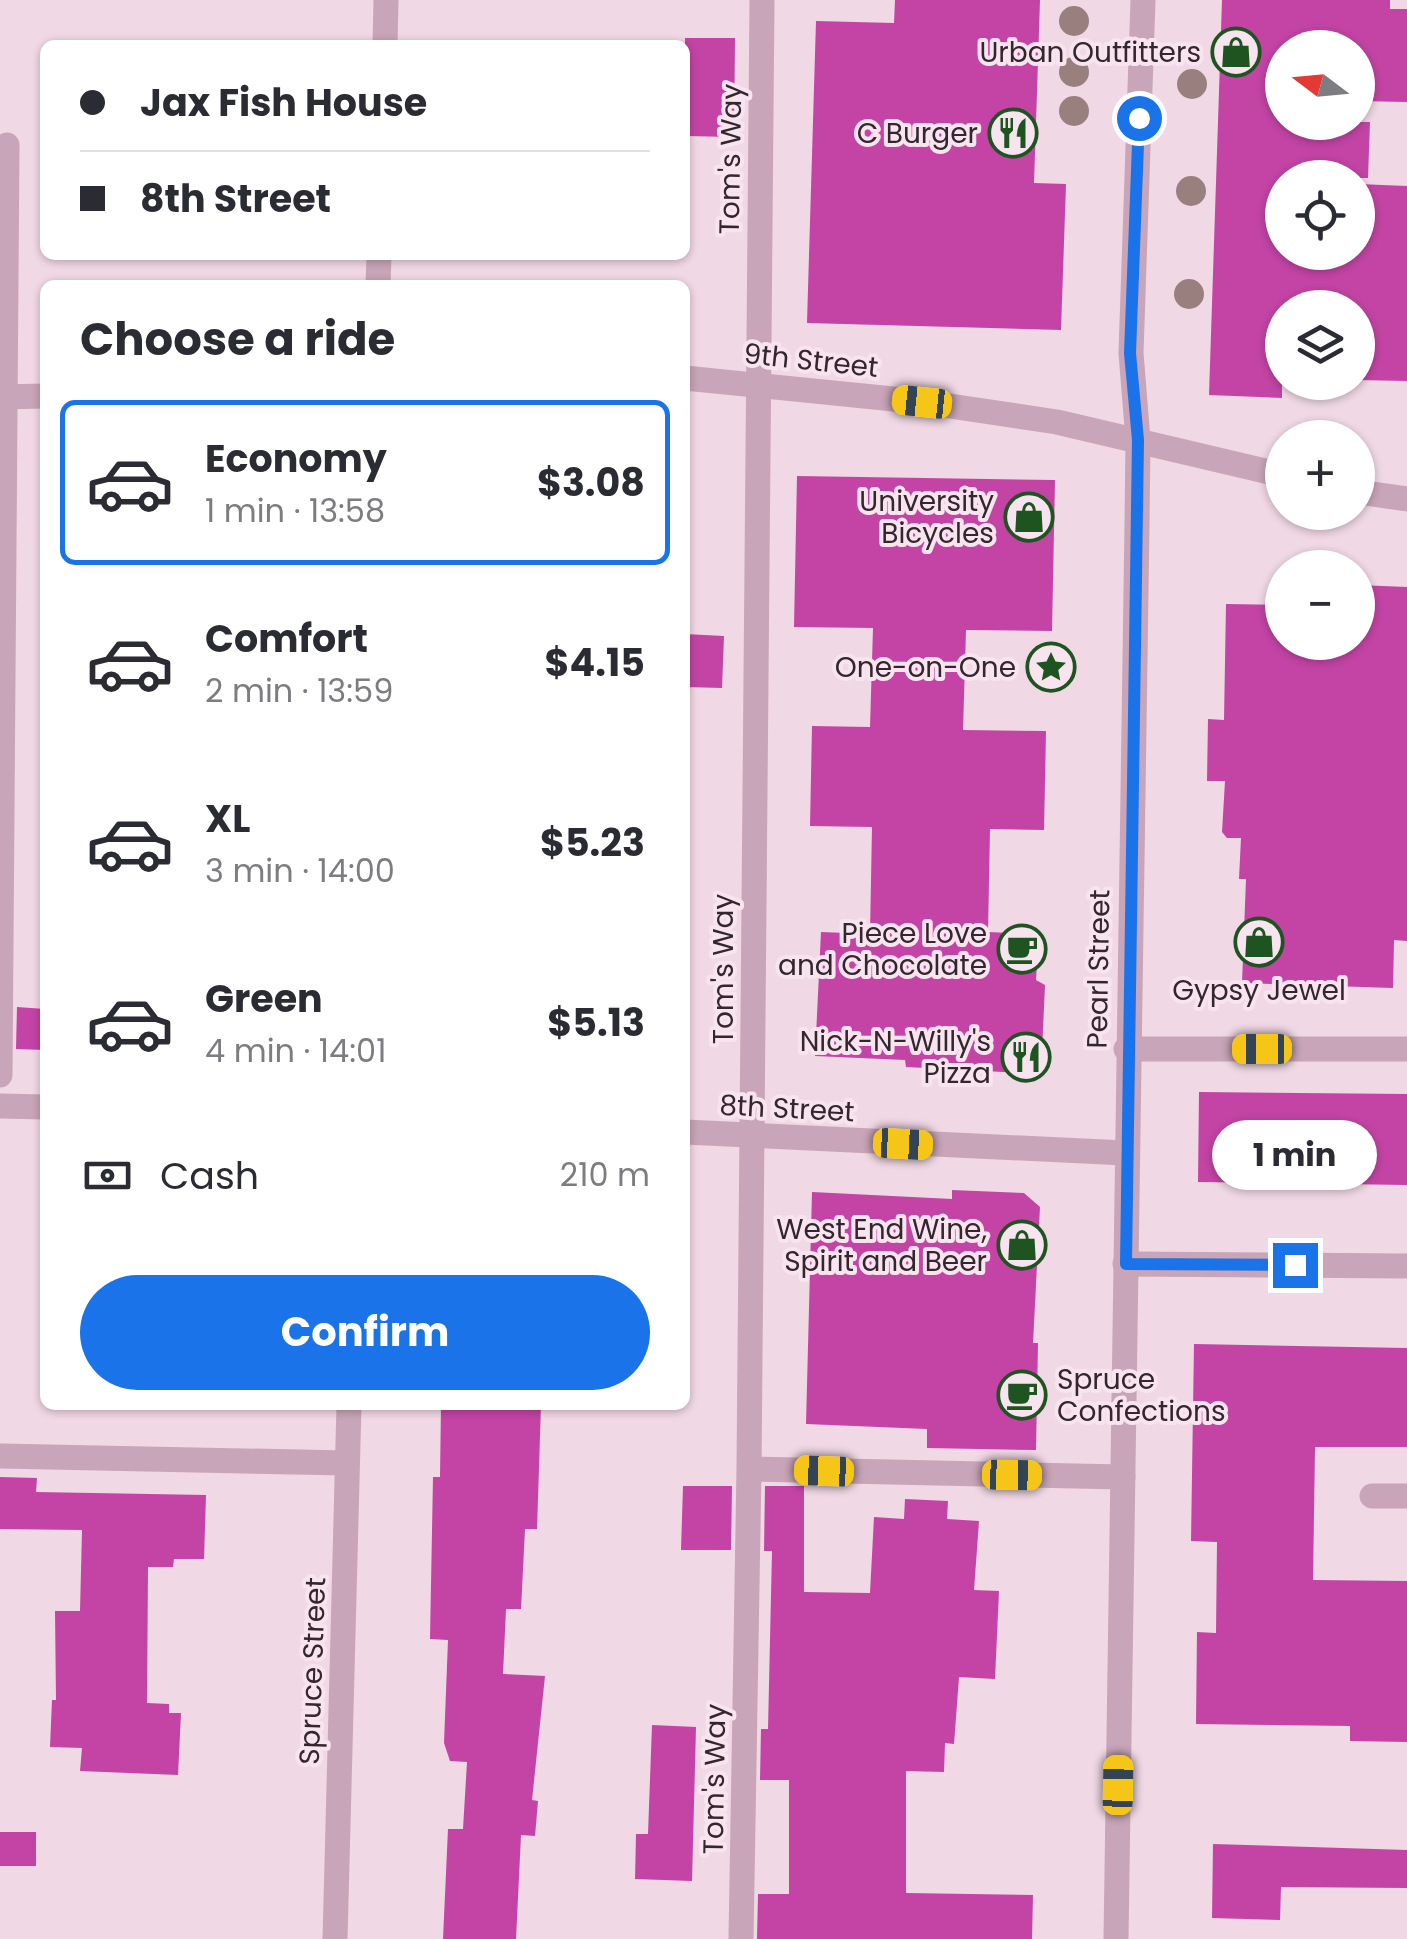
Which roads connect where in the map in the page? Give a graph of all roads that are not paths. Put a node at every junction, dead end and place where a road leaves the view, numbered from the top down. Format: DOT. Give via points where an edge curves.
graph roads {
  1 [pos="386,0"];
  2 [pos="762,0"];
  3 [pos="1144,0"];
  4 [pos="385,40"];
  5 [pos="7,145"];
  6 [pos="690,378"];
  7 [pos="758,384"];
  8 [pos="40,396"];
  9 [pos="3,397"];
  10 [pos="1138,440"];
  11 [pos="1265,471"];
  12 [pos="1375,494"];
  13 [pos="1407,498"];
  14 [pos="1407,1048"];
  15 [pos="1126,1049"];
  16 [pos="0,1075"];
  17 [pos="0,1106"];
  18 [pos="40,1107"];
  19 [pos="690,1132"];
  20 [pos="752,1137"];
  21 [pos="1125,1153"];
  22 [pos="1126,1264"];
  23 [pos="1407,1266"];
  24 [pos="348,1410"];
  25 [pos="0,1456"];
  26 [pos="347,1462"];
  27 [pos="750,1469"];
  28 [pos="1123,1477"];
  29 [pos="1372,1496"];
  30 [pos="1407,1496"];
  31 [pos="335,1939"];
  32 [pos="741,1939"];
  33 [pos="1116,1939"];
  1 -- 4 [label="street"];
  2 -- 7 [label="street, Tom's Way"];
  3 -- 10 [label="street, Pearl Street" via="1130,353"];
  5 -- 9 [label="street"];
  6 -- 7 [label="street, 9th Street"];
  7 -- 10 [label="street, 9th Street" via="942,404"];
  7 -- 20 [label="street, Tom's Way"];
  8 -- 9 [label="street"];
  9 -- 16 [label="street"];
  10 -- 11 [label="street, 9th Street"];
  10 -- 15 [label="street, Pearl Street"];
  12 -- 13 [label="street"];
  14 -- 15 [label="street"];
  15 -- 21 [label="street, Pearl Street"];
  17 -- 18 [label="street"];
  19 -- 20 [label="street, 8th Street"];
  20 -- 21 [label="street, 8th Street"];
  20 -- 27 [label="street, Tom's Way"];
  21 -- 22 [label="street, Pearl Street"];
  22 -- 23 [label="street"];
  22 -- 28 [label="street, Pearl Street"];
  24 -- 26 [label="street, Spruce Street"];
  25 -- 26 [label="street"];
  26 -- 31 [label="street, Spruce Street"];
  27 -- 28 [label="street"];
  27 -- 32 [label="street, Tom's Way"];
  28 -- 33 [label="street, Pearl Street"];
  29 -- 30 [label="street"];
}
